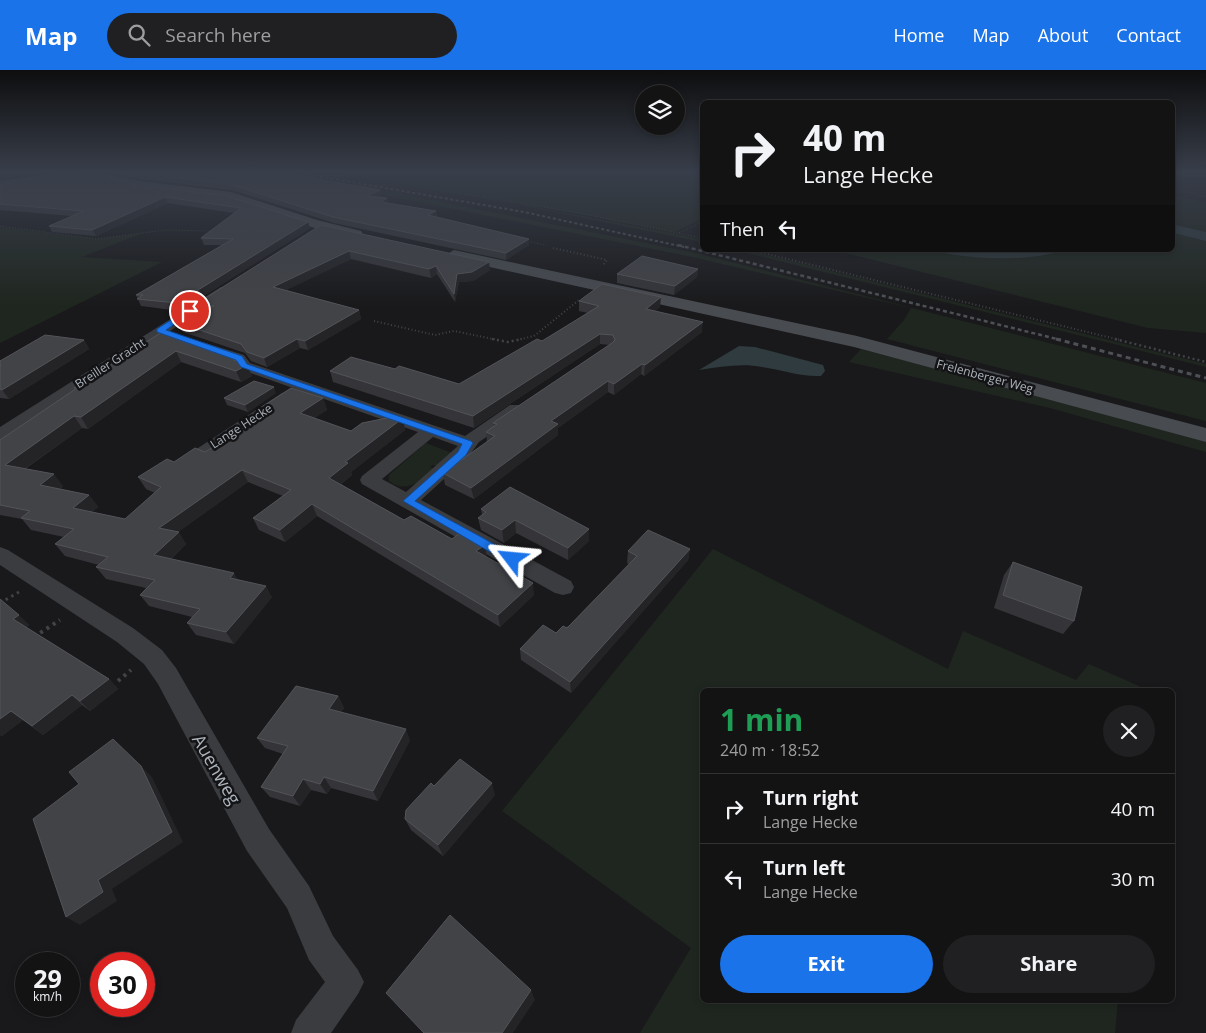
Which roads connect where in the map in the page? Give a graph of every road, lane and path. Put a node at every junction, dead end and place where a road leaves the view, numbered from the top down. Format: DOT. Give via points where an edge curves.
graph roads {
  1 [pos="296,217"];
  2 [pos="592,217"];
  3 [pos="700,223"];
  4 [pos="0,226"];
  5 [pos="322,226"];
  6 [pos="220,232"];
  7 [pos="678,233"];
  8 [pos="305,236"];
  9 [pos="372,237"];
  10 [pos="700,238"];
  11 [pos="519,240"];
  12 [pos="546,245"];
  13 [pos="553,248"];
  14 [pos="440,252"];
  15 [pos="759,252"];
  16 [pos="603,265"];
  17 [pos="232,284"];
  18 [pos="597,285"];
  19 [pos="374,321"];
  20 [pos="160,331"];
  21 [pos="1206,362"];
  22 [pos="303,386"];
  23 [pos="531,399"];
  24 [pos="431,430"];
  25 [pos="0,435"];
  26 [pos="1206,435"];
  27 [pos="468,443"];
  28 [pos="204,450"];
  29 [pos="408,501"];
  30 [pos="0,555"];
  31 [pos="563,587"];
  32 [pos="80,606"];
  33 [pos="26,643"];
  34 [pos="309,1033"];
  1 -- 5 [label="main road"];
  2 -- 7 [label="path"];
  3 -- 7 [label="path"];
  4 -- 6 [label="path" via="98,239 165,230"];
  5 -- 8 [label="street"];
  5 -- 9 [label="main road"];
  7 -- 10 [label="path"];
  11 -- 12 [label="path"];
  13 -- 16 [label="path" via="607,260"];
  14 -- 18 [label="main road, Frelenberger Weg"];
  15 -- 21 [label="path"];
  17 -- 20 [label="street, Breiller Gracht"];
  18 -- 19 [label="path" via="534,336 508,342 454,331 435,335"];
  18 -- 26 [label="main road, Frelenberger Weg" via="857,342"];
  20 -- 22 [label="street" via="239,358 244,366"];
  20 -- 25 [label="street, Breiller Gracht"];
  22 -- 24 [label="street"];
  22 -- 28 [label="street, Lange Hecke"];
  23 -- 27 [label="street"];
  24 -- 27 [label="street"];
  24 -- 29 [label="street" via="369,480"];
  27 -- 29 [label="street" via="462,453"];
  29 -- 31 [label="street"];
  30 -- 32 [label="street, Auenweg"];
  32 -- 33 [label="path"];
  32 -- 34 [label="street, Auenweg" via="153,657 167,676 258,840 298,897 321,948 346,982"];
}
